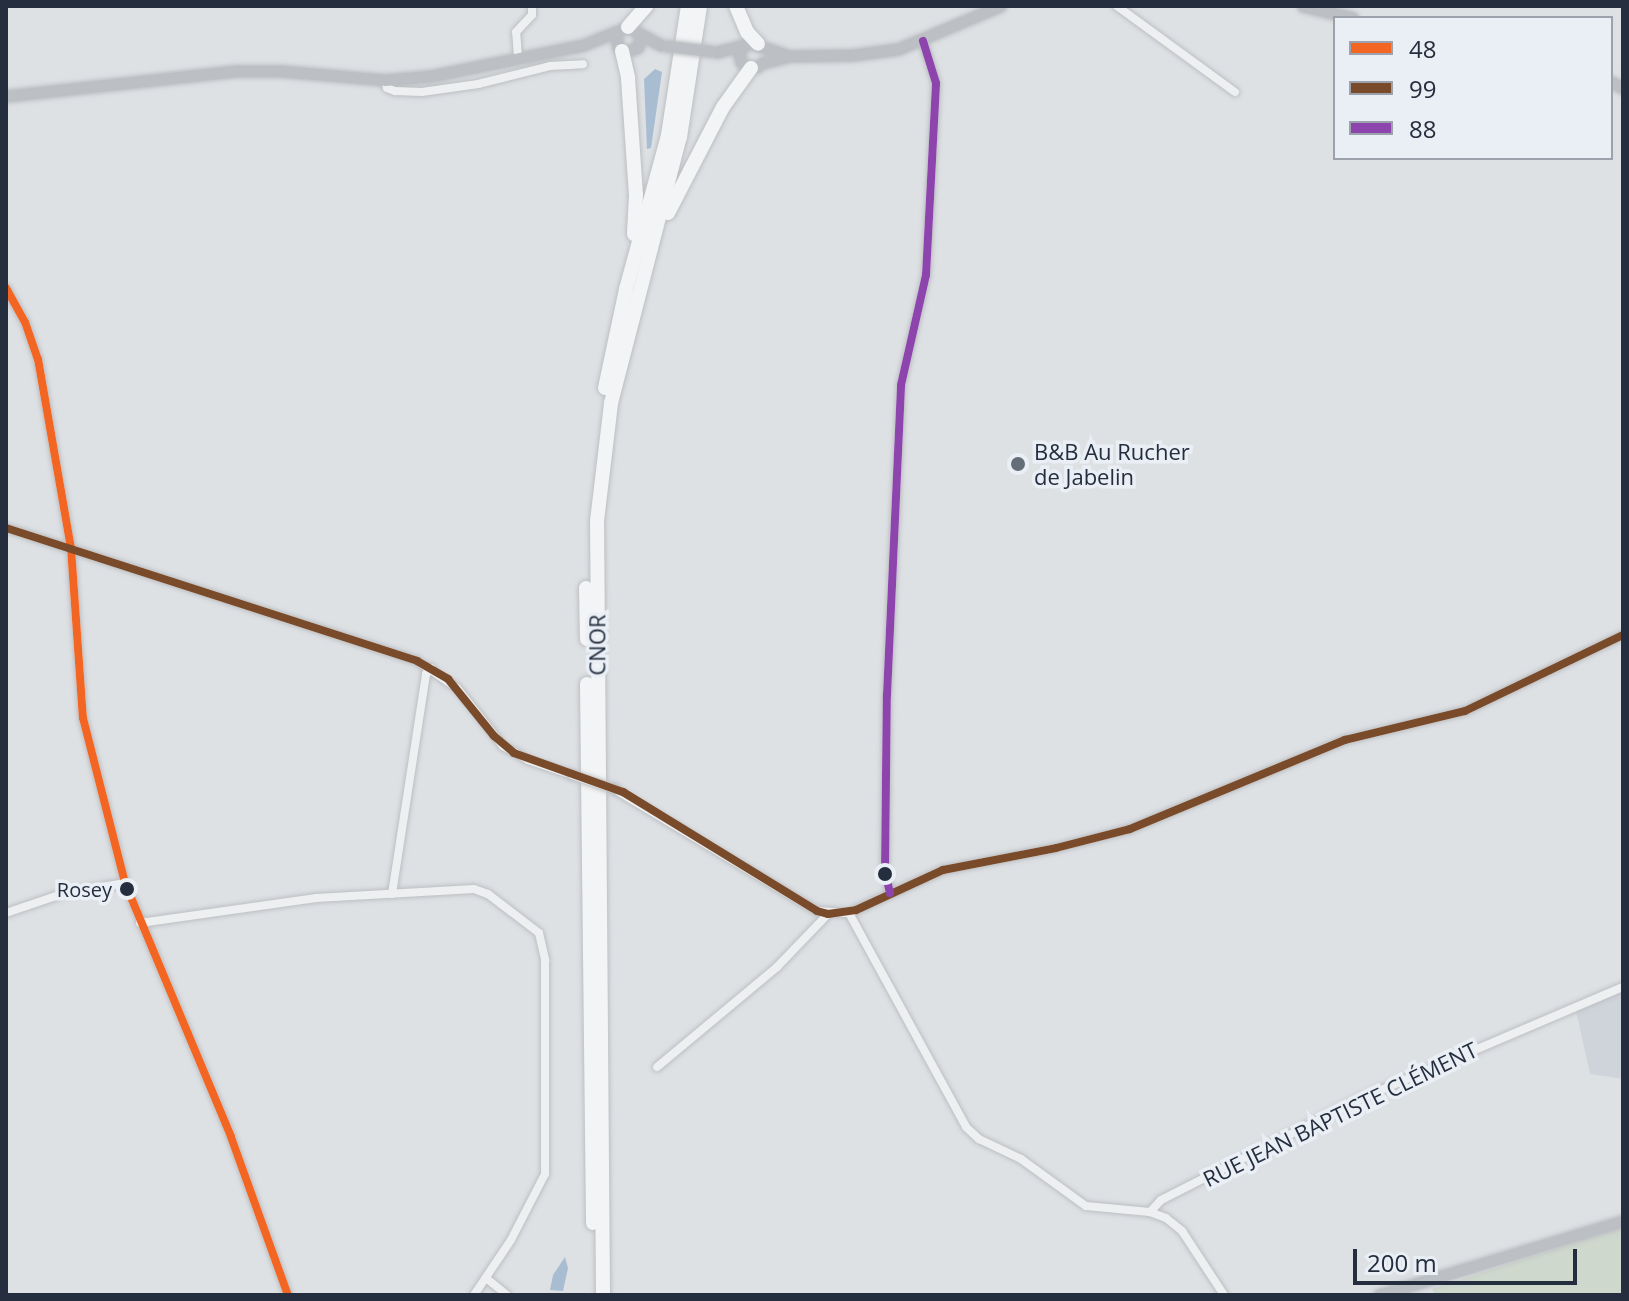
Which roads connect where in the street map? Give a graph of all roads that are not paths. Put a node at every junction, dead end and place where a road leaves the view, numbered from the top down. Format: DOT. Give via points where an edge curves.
graph roads {
  1 [pos="532,6"];
  2 [pos="646,6"];
  3 [pos="688,6"];
  4 [pos="700,6"];
  5 [pos="736,6"];
  6 [pos="1000,6"];
  7 [pos="1117,6"];
  8 [pos="1303,6"];
  9 [pos="976,11"];
  10 [pos="1345,16"];
  11 [pos="630,37"];
  12 [pos="923,41"];
  13 [pos="583,45"];
  14 [pos="755,46"];
  15 [pos="620,50"];
  16 [pos="713,51"];
  17 [pos="791,56"];
  18 [pos="518,58"];
  19 [pos="583,64"];
  20 [pos="751,64"];
  21 [pos="385,80"];
  22 [pos="1235,92"];
  23 [pos="6,96"];
  24 [pos="6,288"];
  25 [pos="636,300"];
  26 [pos="612,345"];
  27 [pos="6,528"];
  28 [pos="71,548"];
  29 [pos="1623,635"];
  30 [pos="432,668"];
  31 [pos="125,883"];
  32 [pos="890,893"];
  33 [pos="392,894"];
  34 [pos="6,913"];
  35 [pos="849,913"];
  36 [pos="828,914"];
  37 [pos="140,923"];
  38 [pos="1623,987"];
  39 [pos="657,1067"];
  40 [pos="1150,1212"];
  41 [pos="1623,1221"];
  42 [pos="486,1278"];
  43 [pos="288,1295"];
  44 [pos="474,1295"];
  45 [pos="507,1295"];
  46 [pos="595,1295"];
  47 [pos="603,1295"];
  48 [pos="1224,1295"];
  49 [pos="1379,1295"];
  1 -- 18 [label="street" via="532,15 516,32"];
  2 -- 11 [label="highway"];
  3 -- 26 [label="highway, CNOR" via="668,135"];
  4 -- 25 [label="highway, CNOR" via="680,137"];
  5 -- 14 [label="highway"];
  6 -- 9 [label="street"];
  7 -- 22 [label="street"];
  8 -- 10 [label="street"];
  9 -- 12 [label="street"];
  11 -- 13 [label="street"];
  11 -- 15 [label="street"];
  11 -- 15 [label="street" via="631,52"];
  11 -- 16 [label="street, bridge"];
  12 -- 17 [label="street" via="877,53"];
  12 -- 32 [label="street" via="936,83 926,275 901,385 887,695 885,872"];
  13 -- 15 [label="street"];
  13 -- 18 [label="street"];
  14 -- 16 [label="street"];
  14 -- 17 [label="street"];
  14 -- 20 [label="street"];
  14 -- 20 [label="street" via="739,54"];
  15 -- 26 [label="highway" via="628,78 637,214"];
  16 -- 20 [label="street"];
  17 -- 20 [label="street"];
  18 -- 21 [label="street"];
  19 -- 21 [label="street" via="422,92 395,91"];
  20 -- 25 [label="highway" via="692,160"];
  21 -- 23 [label="street" via="238,71"];
  24 -- 28 [label="street" via="38,359"];
  25 -- 47 [label="highway, CNOR" via="611,403 596,557"];
  26 -- 46 [label="highway, CNOR" via="595,448 586,558"];
  27 -- 28 [label="street"];
  28 -- 30 [label="street"];
  28 -- 31 [label="street" via="83,718"];
  29 -- 32 [label="street" via="1465,711 1345,740 1130,829 943,870"];
  30 -- 33 [label="street" via="426,674"];
  30 -- 36 [label="street, bridge" via="457,688 503,746 528,760 614,789"];
  31 -- 34 [label="street" via="62,894"];
  31 -- 37 [label="street"];
  32 -- 35 [label="street"];
  33 -- 37 [label="street" via="316,898"];
  33 -- 42 [label="street" via="484,892 539,933 544,945 545,1174"];
  35 -- 36 [label="street"];
  35 -- 40 [label="street" via="966,1127 1086,1206"];
  36 -- 39 [label="street" via="777,967"];
  37 -- 43 [label="street" via="231,1137"];
  38 -- 40 [label="street, RUE JEAN BAPTISTE CLÉMENT" via="1360,1099 1161,1200"];
  40 -- 48 [label="street" via="1182,1231"];
  41 -- 49 [label="street"];
  42 -- 44 [label="street"];
  42 -- 45 [label="street"];
}
